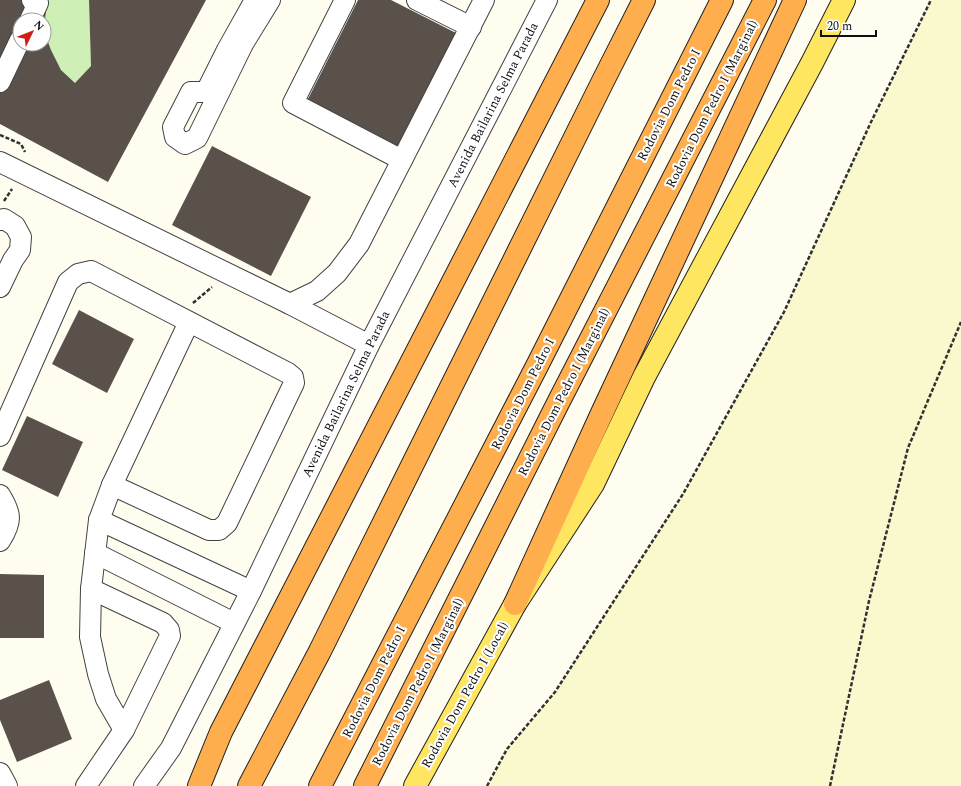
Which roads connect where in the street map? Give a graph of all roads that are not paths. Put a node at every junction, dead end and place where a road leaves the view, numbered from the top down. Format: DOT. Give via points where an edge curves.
graph roads {
  1 [pos="32,0"];
  2 [pos="255,0"];
  3 [pos="270,0"];
  4 [pos="345,0"];
  5 [pos="417,0"];
  6 [pos="484,0"];
  7 [pos="547,0"];
  8 [pos="598,0"];
  9 [pos="644,0"];
  10 [pos="722,0"];
  11 [pos="766,0"];
  12 [pos="795,0"];
  13 [pos="844,0"];
  14 [pos="34,12"];
  15 [pos="470,27"];
  16 [pos="14,52"];
  17 [pos="0,82"];
  18 [pos="402,160"];
  19 [pos="0,162"];
  20 [pos="0,220"];
  21 [pos="6,260"];
  22 [pos="0,287"];
  23 [pos="290,304"];
  24 [pos="184,319"];
  25 [pos="369,345"];
  26 [pos="0,436"];
  27 [pos="112,485"];
  28 [pos="0,495"];
  29 [pos="99,520"];
  30 [pos="0,541"];
  31 [pos="95,553"];
  32 [pos="91,589"];
  33 [pos="251,591"];
  34 [pos="515,604"];
  35 [pos="234,623"];
  36 [pos="124,730"];
  37 [pos="221,732"];
  38 [pos="0,772"];
  39 [pos="7,786"];
  40 [pos="86,786"];
  41 [pos="144,786"];
  42 [pos="182,786"];
  43 [pos="199,786"];
  44 [pos="249,786"];
  45 [pos="320,786"];
  46 [pos="365,786"];
  47 [pos="415,786"];
  1 -- 14 [label="street" via="38,3"];
  2 -- 3 [label="street" via="206,92 191,92 173,127 175,137 185,144 197,138 243,44"];
  4 -- 18 [label="street" via="293,103"];
  5 -- 15 [label="street"];
  6 -- 15 [label="street"];
  7 -- 25 [label="street, Avenida Bailarina Selma Parada"];
  8 -- 37 [label="highway"];
  9 -- 44 [label="highway" via="320,651"];
  10 -- 45 [label="highway, Rodovia Dom Pedro I"];
  11 -- 46 [label="highway, Rodovia Dom Pedro I (Marginal)" via="565,389"];
  12 -- 34 [label="highway"];
  13 -- 34 [label="main road, Rodovia Dom Pedro I (Local)" via="644,377 593,484"];
  15 -- 18 [label="street"];
  16 -- 17 [label="street"];
  18 -- 23 [label="street" via="359,244 337,273 317,291"];
  19 -- 23 [label="street"];
  20 -- 21 [label="street" via="4,219 15,226 22,237 20,250"];
  21 -- 22 [label="street"];
  23 -- 25 [label="street"];
  24 -- 26 [label="street" via="91,271 78,274 68,282"];
  24 -- 27 [label="street"];
  24 -- 27 [label="street" via="288,373 293,377 294,383 226,523 219,530 209,530"];
  25 -- 33 [label="street, Avenida Bailarina Selma Parada"];
  27 -- 29 [label="street"];
  28 -- 30 [label="street" via="8,508 8,527"];
  29 -- 31 [label="street"];
  29 -- 33 [label="street"];
  31 -- 32 [label="street"];
  31 -- 35 [label="street"];
  32 -- 36 [label="street" via="90,637 98,674 106,699"];
  32 -- 36 [label="street" via="163,623 169,630 170,636"];
  33 -- 35 [label="street, Avenida Bailarina Selma Parada"];
  34 -- 47 [label="main road, Rodovia Dom Pedro I (Local)"];
  35 -- 41 [label="street, Avenida Bailarina Selma Parada" via="171,748"];
  36 -- 40 [label="street"];
  37 -- 42 [label="highway"];
  37 -- 43 [label="highway"];
  38 -- 39 [label="street"];
}
